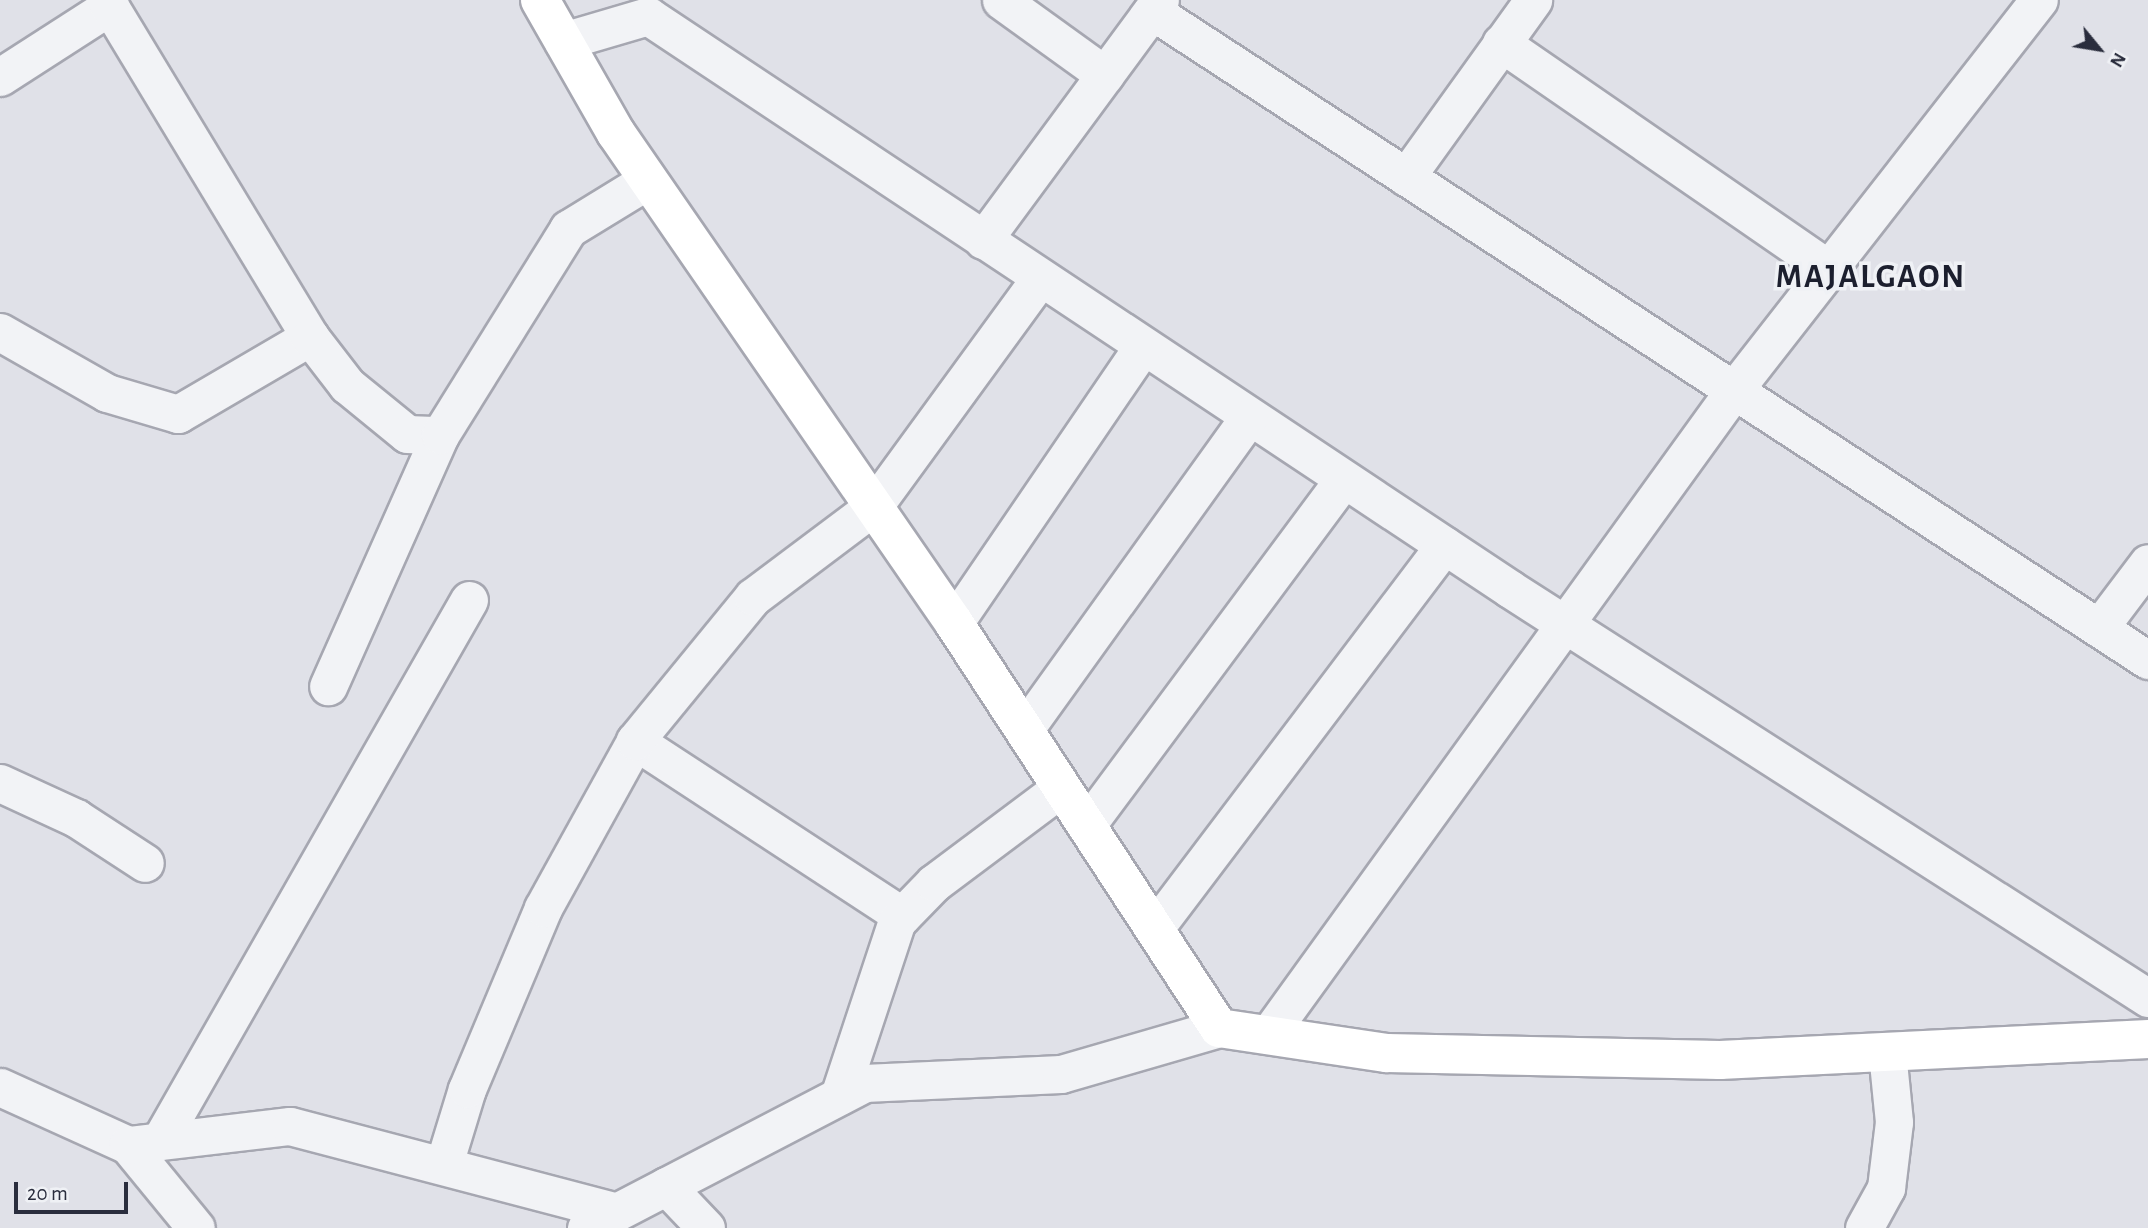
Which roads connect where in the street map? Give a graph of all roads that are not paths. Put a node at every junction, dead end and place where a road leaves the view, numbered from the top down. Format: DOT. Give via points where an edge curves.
graph roads {
  1 [pos="540,0"];
  2 [pos="1001,0"];
  3 [pos="1533,0"];
  4 [pos="2039,0"];
  5 [pos="108,3"];
  6 [pos="1156,6"];
  7 [pos="563,41"];
  8 [pos="1502,43"];
  9 [pos="1105,75"];
  10 [pos="0,77"];
  11 [pos="1406,177"];
  12 [pos="649,180"];
  13 [pos="984,240"];
  14 [pos="1828,270"];
  15 [pos="1040,278"];
  16 [pos="0,332"];
  17 [pos="310,338"];
  18 [pos="1143,346"];
  19 [pos="1734,390"];
  20 [pos="1249,416"];
  21 [pos="440,435"];
  22 [pos="1344,479"];
  23 [pos="873,507"];
  24 [pos="1444,545"];
  25 [pos="2148,563"];
  26 [pos="469,600"];
  27 [pos="1562,622"];
  28 [pos="954,623"];
  29 [pos="2099,628"];
  30 [pos="2148,660"];
  31 [pos="328,686"];
  32 [pos="1024,730"];
  33 [pos="635,741"];
  34 [pos="0,783"];
  35 [pos="1062,788"];
  36 [pos="1086,826"];
  37 [pos="145,863"];
  38 [pos="902,916"];
  39 [pos="1154,929"];
  40 [pos="2148,998"];
  41 [pos="1219,1028"];
  42 [pos="1268,1035"];
  43 [pos="2148,1039"];
  44 [pos="1887,1052"];
  45 [pos="0,1087"];
  46 [pos="839,1096"];
  47 [pos="144,1143"];
  48 [pos="444,1164"];
  49 [pos="666,1186"];
  50 [pos="602,1220"];
  51 [pos="197,1228"];
  52 [pos="706,1228"];
  53 [pos="1864,1228"];
  1 -- 7 [label="main road"];
  2 -- 9 [label="street"];
  3 -- 8 [label="street"];
  4 -- 14 [label="street"];
  5 -- 10 [label="street"];
  5 -- 17 [label="street"];
  6 -- 9 [label="street"];
  6 -- 11 [label="street"];
  7 -- 12 [label="main road"];
  7 -- 13 [label="street" via="648,16"];
  8 -- 11 [label="street"];
  8 -- 14 [label="street"];
  9 -- 13 [label="street"];
  11 -- 19 [label="street"];
  12 -- 21 [label="street" via="568,229"];
  12 -- 23 [label="main road"];
  13 -- 15 [label="street"];
  14 -- 19 [label="street"];
  15 -- 18 [label="street"];
  15 -- 23 [label="street"];
  16 -- 17 [label="street" via="107,393 178,414"];
  17 -- 21 [label="street" via="347,385 407,434"];
  18 -- 20 [label="street"];
  18 -- 28 [label="street"];
  19 -- 27 [label="street"];
  19 -- 29 [label="street"];
  20 -- 22 [label="street"];
  20 -- 32 [label="street"];
  21 -- 31 [label="street"];
  22 -- 24 [label="street"];
  22 -- 36 [label="street"];
  23 -- 28 [label="main road"];
  23 -- 33 [label="street" via="753,597"];
  24 -- 27 [label="street"];
  24 -- 39 [label="street"];
  25 -- 29 [label="street"];
  26 -- 47 [label="street"];
  27 -- 40 [label="street"];
  27 -- 42 [label="street"];
  28 -- 32 [label="main road"];
  29 -- 30 [label="street"];
  32 -- 35 [label="main road"];
  33 -- 38 [label="street"];
  33 -- 48 [label="street" via="543,908 467,1089"];
  34 -- 37 [label="street" via="76,818"];
  35 -- 36 [label="main road"];
  35 -- 38 [label="street" via="934,883"];
  36 -- 39 [label="main road"];
  38 -- 46 [label="street"];
  39 -- 41 [label="main road"];
  41 -- 42 [label="main road"];
  41 -- 46 [label="street" via="1060,1074 864,1083"];
  42 -- 44 [label="main road" via="1387,1053 1720,1060"];
  43 -- 44 [label="main road"];
  44 -- 53 [label="street" via="1894,1122 1886,1188"];
  45 -- 47 [label="street"];
  46 -- 49 [label="street"];
  47 -- 48 [label="street" via="290,1126"];
  47 -- 51 [label="street"];
  48 -- 50 [label="street"];
  49 -- 50 [label="street"];
  49 -- 52 [label="street"];
}
